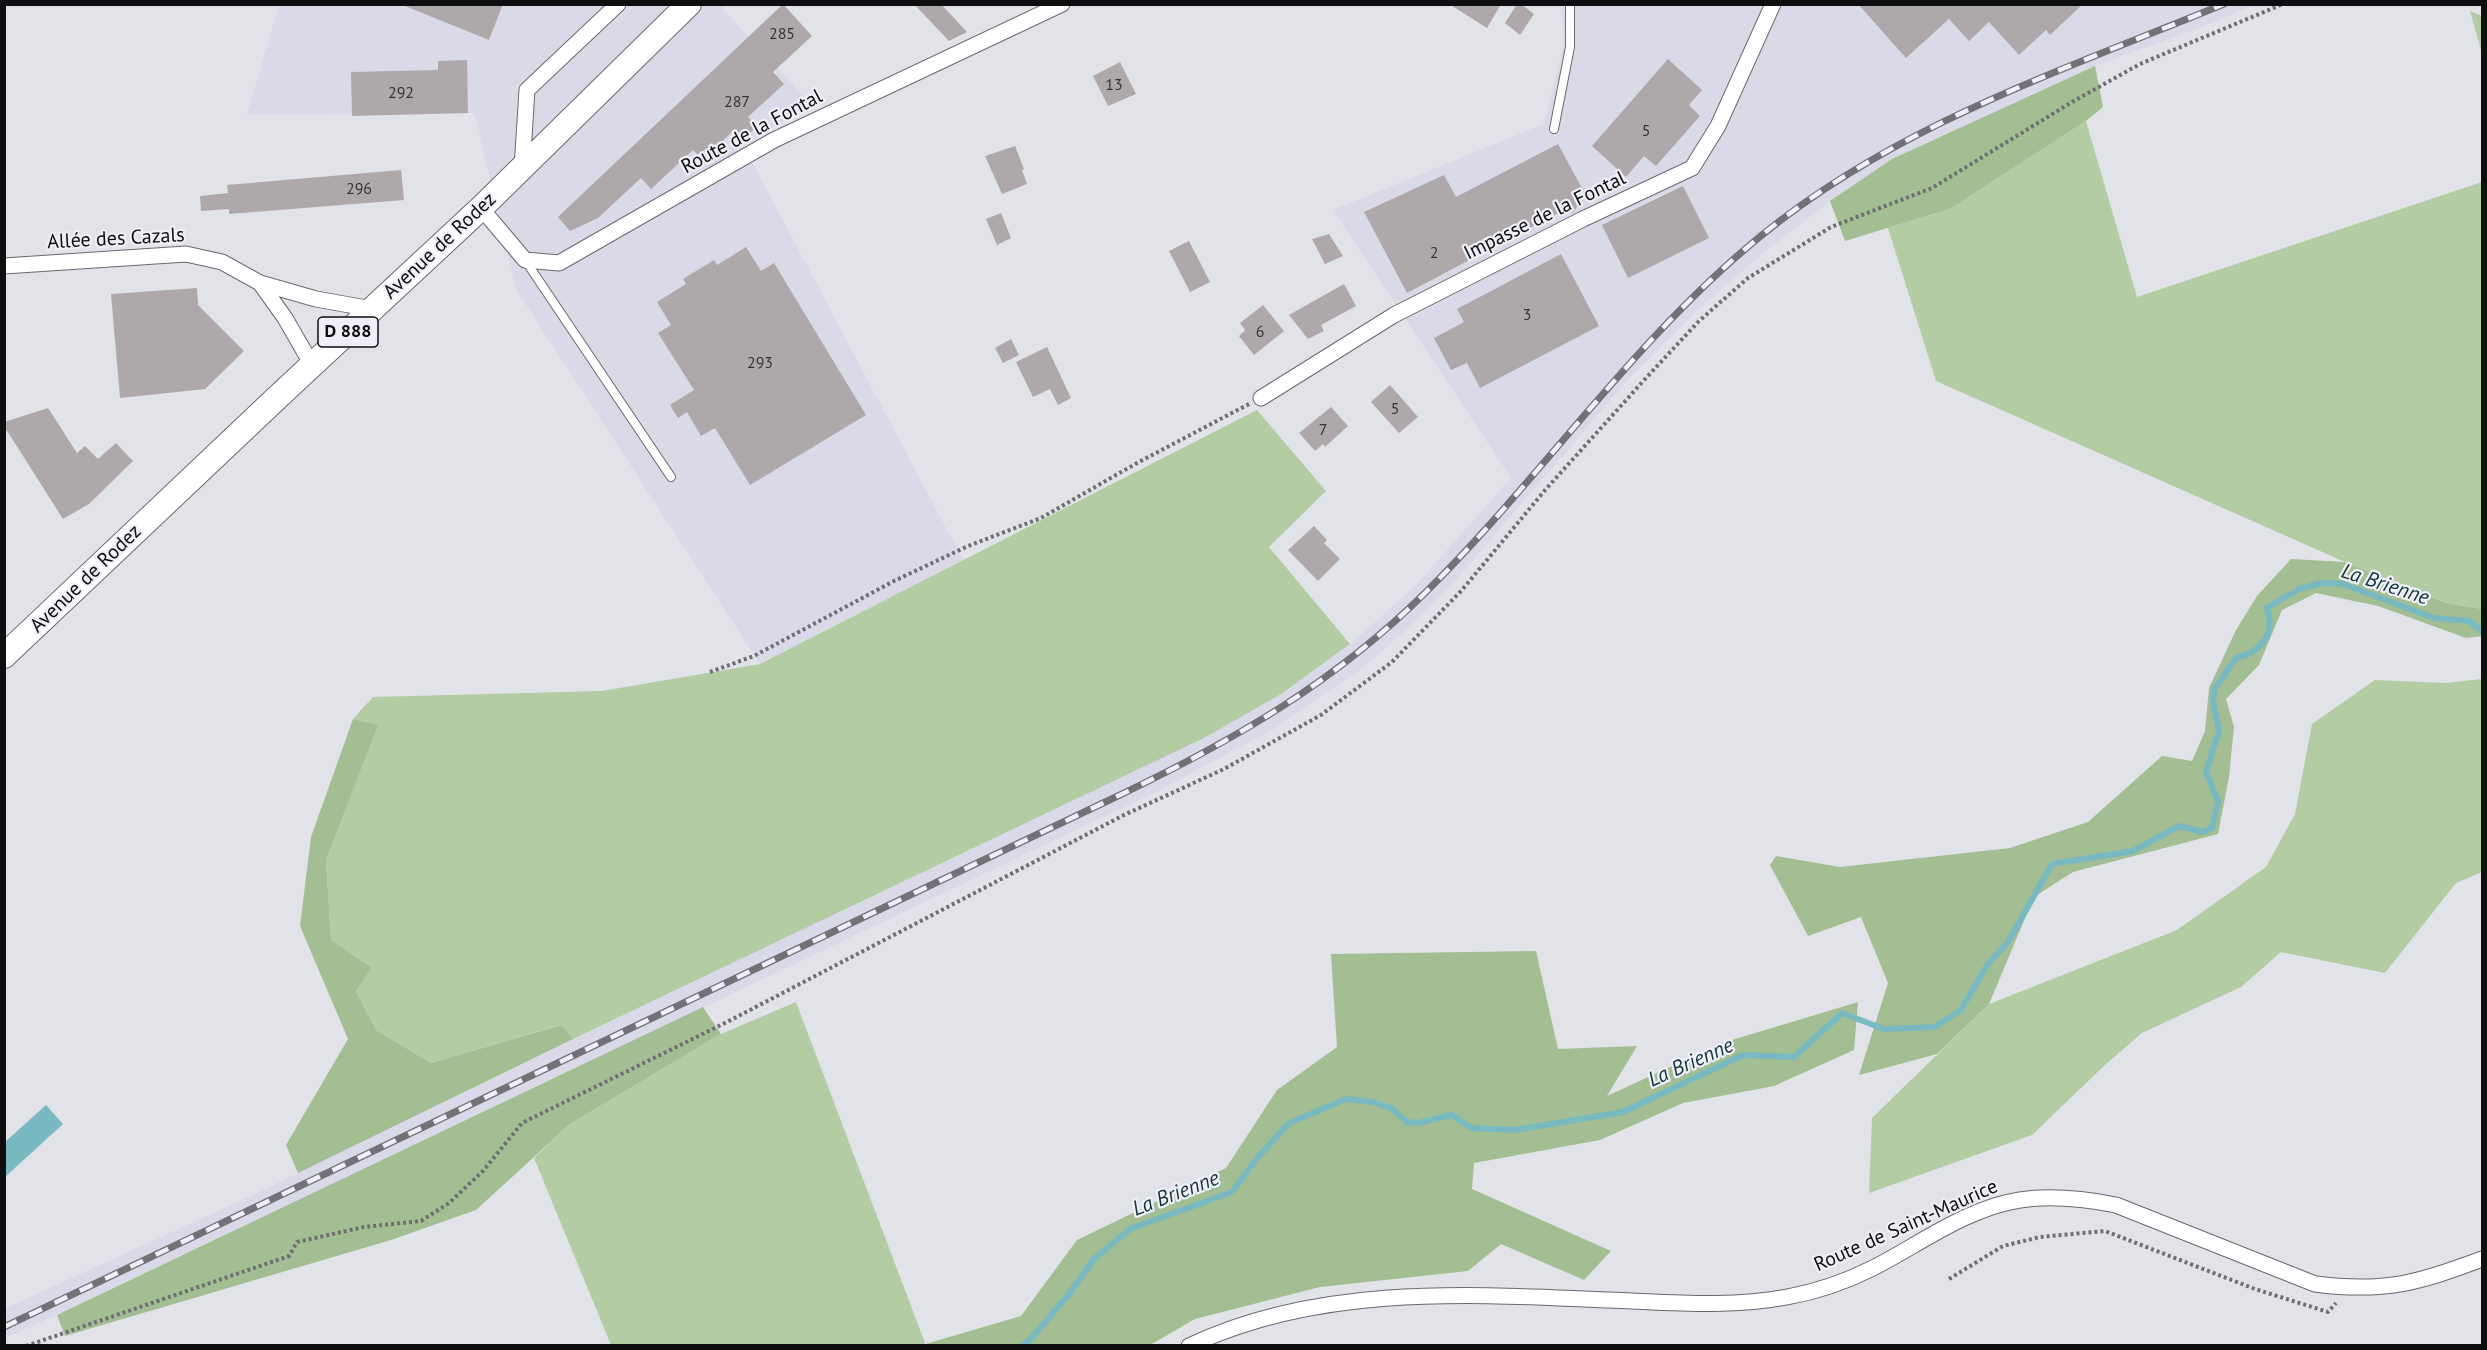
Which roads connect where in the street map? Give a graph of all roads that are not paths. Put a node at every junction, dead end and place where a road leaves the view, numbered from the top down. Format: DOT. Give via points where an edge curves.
graph roads {
  1 [pos="618,4"];
  2 [pos="689,4"];
  3 [pos="1062,4"];
  4 [pos="1570,4"];
  5 [pos="1773,4"];
  6 [pos="1554,129"];
  7 [pos="522,168"];
  8 [pos="481,208"];
  9 [pos="525,260"];
  10 [pos="4,266"];
  11 [pos="260,283"];
  12 [pos="372,309"];
  13 [pos="312,365"];
  14 [pos="1261,398"];
  15 [pos="671,477"];
  16 [pos="4,656"];
  17 [pos="2482,1259"];
  18 [pos="1189,1346"];
  1 -- 7 [label="street" via="527,90"];
  2 -- 7 [label="main road, Avenue de Rodez / D 888"];
  3 -- 9 [label="street, Route de la Fontal" via="774,140 559,263"];
  4 -- 6 [label="lane" via="1570,47"];
  5 -- 14 [label="street, Impasse de la Fontal" via="1718,126 1692,168 1394,315"];
  7 -- 8 [label="main road, Avenue de Rodez / D 888"];
  8 -- 9 [label="street"];
  8 -- 12 [label="main road, Avenue de Rodez / D 888"];
  9 -- 15 [label="lane"];
  10 -- 11 [label="street, Allée des Cazals" via="186,254 222,262"];
  11 -- 12 [label="street, Allée des Cazals"];
  11 -- 13 [label="street, Allée des Cazals"];
  12 -- 13 [label="main road, Avenue de Rodez / D 888"];
  13 -- 16 [label="main road, Avenue de Rodez / D 888"];
  17 -- 18 [label="street, Route de Saint-Maurice" via="2419,1282 2385,1288 2315,1284 2116,1205 2088,1199 2020,1200 1960,1220 1871,1269 1788,1297 1740,1303 1503,1295 1357,1301 1267,1317 1224,1329"];
}
